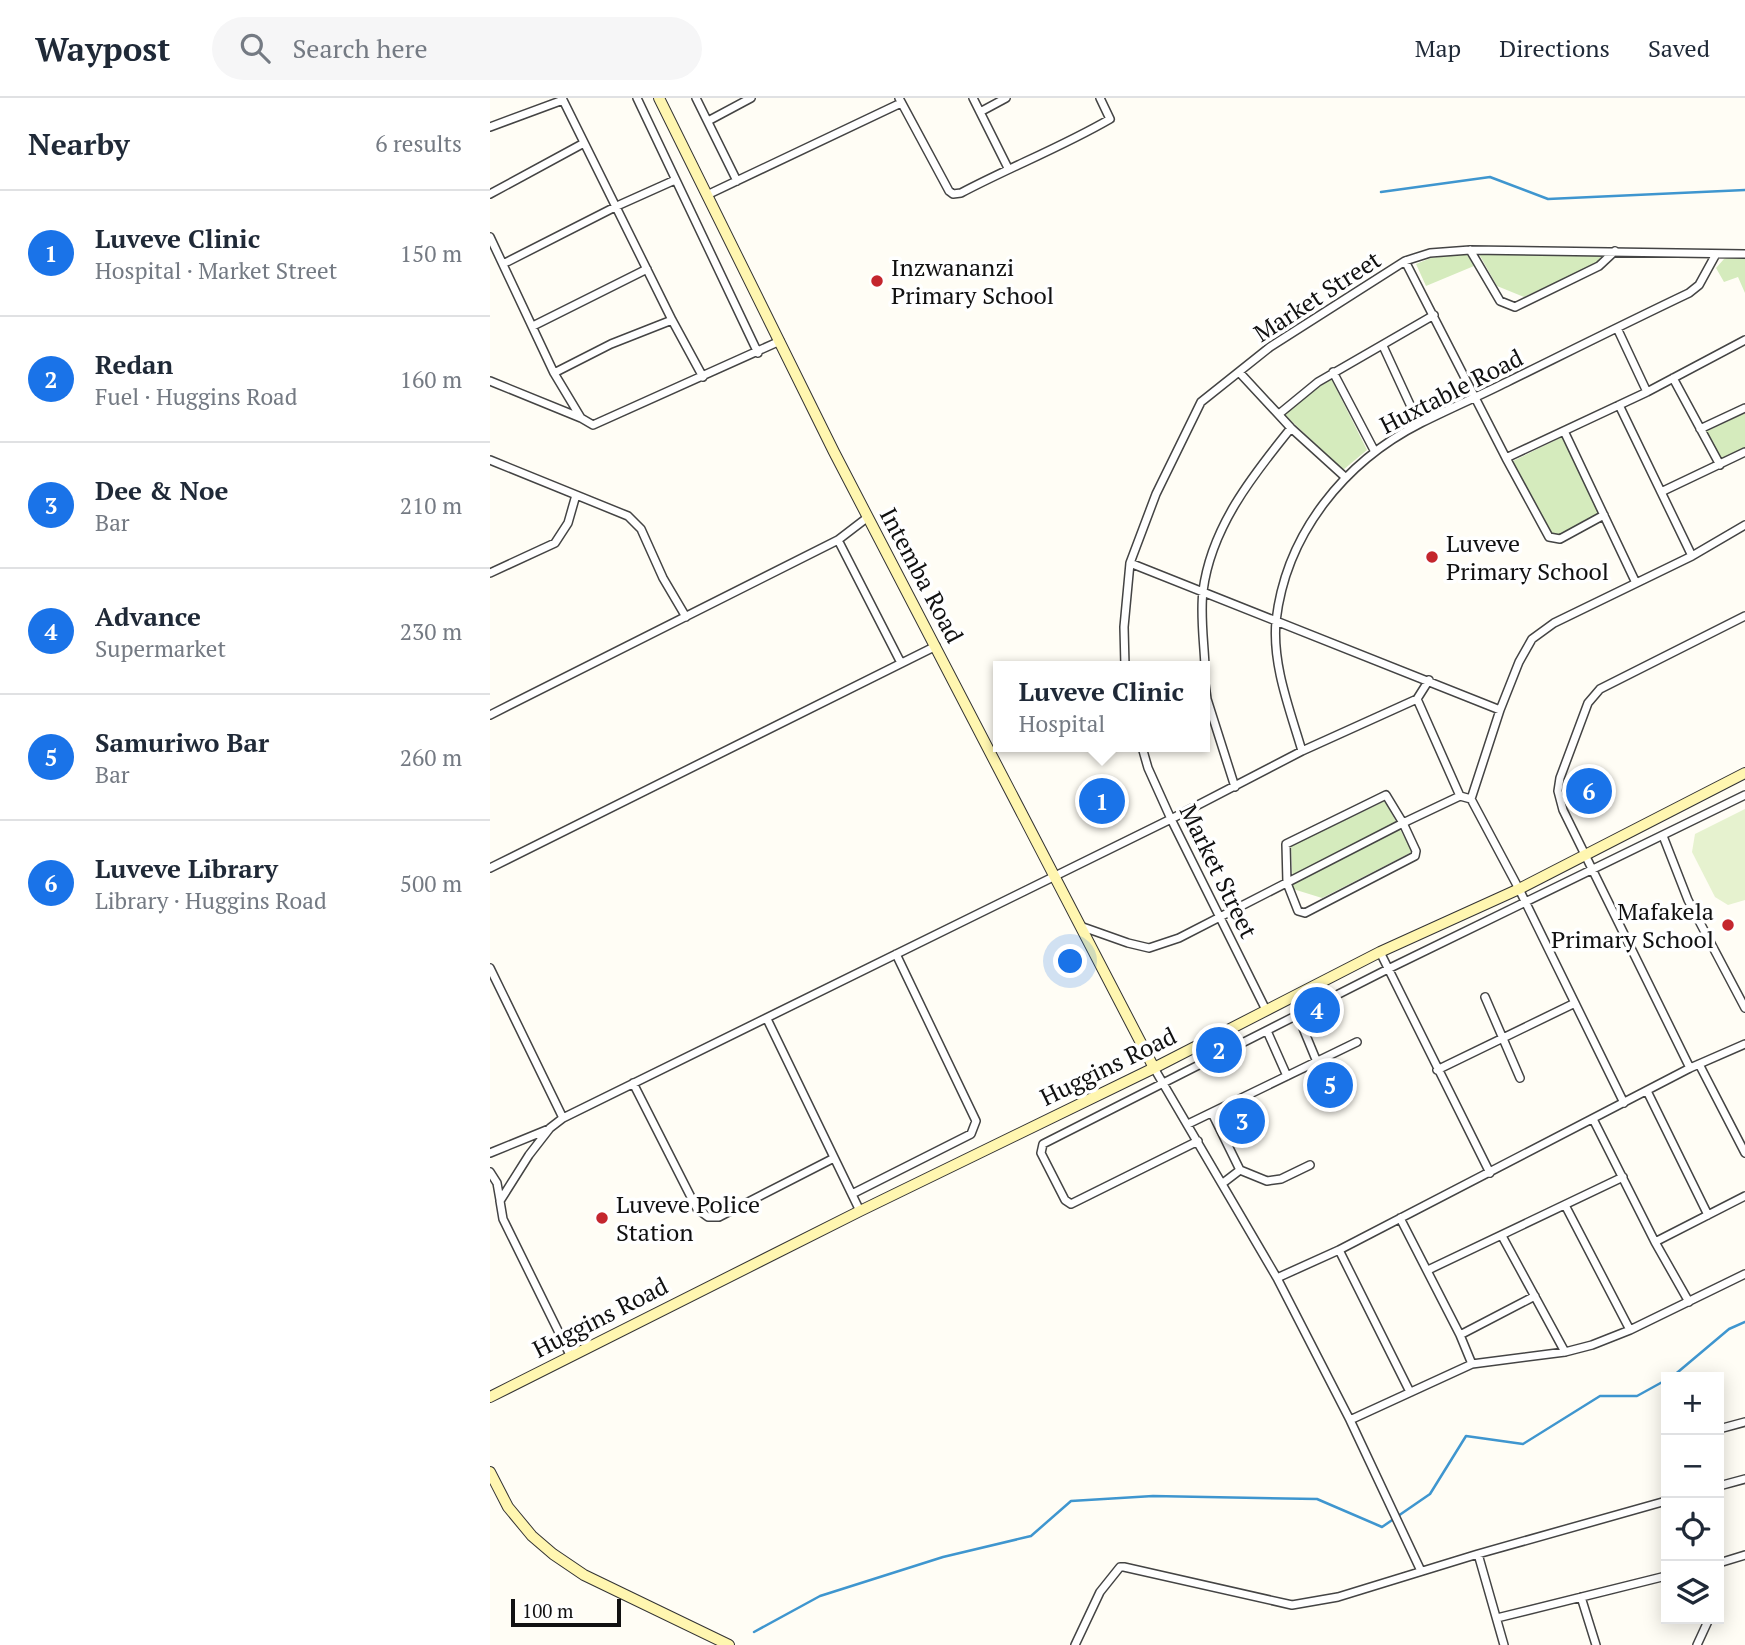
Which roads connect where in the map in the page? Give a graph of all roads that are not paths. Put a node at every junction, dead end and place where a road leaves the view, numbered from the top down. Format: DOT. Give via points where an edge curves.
graph roads {
  1 [pos="637,98"];
  2 [pos="659,98"];
  3 [pos="696,98"];
  4 [pos="751,98"];
  5 [pos="973,98"];
  6 [pos="1006,98"];
  7 [pos="1100,98"];
  8 [pos="563,99"];
  9 [pos="900,100"];
  10 [pos="980,112"];
  11 [pos="708,121"];
  12 [pos="490,127"];
  13 [pos="584,143"];
  14 [pos="1007,168"];
  15 [pos="675,180"];
  16 [pos="737,181"];
  17 [pos="490,194"];
  18 [pos="708,195"];
  19 [pos="617,206"];
  20 [pos="490,237"];
  21 [pos="1470,250"];
  22 [pos="1615,251"];
  23 [pos="1716,254"];
  24 [pos="1745,254"];
  25 [pos="1405,261"];
  26 [pos="503,264"];
  27 [pos="646,269"];
  28 [pos="1434,315"];
  29 [pos="672,320"];
  30 [pos="533,326"];
  31 [pos="1617,328"];
  32 [pos="1745,340"];
  33 [pos="780,341"];
  34 [pos="1383,346"];
  35 [pos="758,353"];
  36 [pos="1239,372"];
  37 [pos="1334,372"];
  38 [pos="554,373"];
  39 [pos="703,377"];
  40 [pos="1673,378"];
  41 [pos="490,381"];
  42 [pos="1647,392"];
  43 [pos="1476,398"];
  44 [pos="1619,405"];
  45 [pos="1745,408"];
  46 [pos="1279,414"];
  47 [pos="581,418"];
  48 [pos="1419,424"];
  49 [pos="1291,428"];
  50 [pos="1700,429"];
  51 [pos="1564,431"];
  52 [pos="1376,452"];
  53 [pos="1745,452"];
  54 [pos="1506,458"];
  55 [pos="490,460"];
  56 [pos="1720,465"];
  57 [pos="1345,477"];
  58 [pos="1661,492"];
  59 [pos="576,495"];
  60 [pos="1604,515"];
  61 [pos="868,517"];
  62 [pos="1745,525"];
  63 [pos="838,540"];
  64 [pos="1692,556"];
  65 [pos="1130,563"];
  66 [pos="492,571"];
  67 [pos="1636,583"];
  68 [pos="1203,592"];
  69 [pos="1745,616"];
  70 [pos="686,617"];
  71 [pos="1276,623"];
  72 [pos="936,646"];
  73 [pos="1125,661"];
  74 [pos="1205,661"];
  75 [pos="901,663"];
  76 [pos="1429,680"];
  77 [pos="1417,699"];
  78 [pos="1210,708"];
  79 [pos="1500,710"];
  80 [pos="490,715"];
  81 [pos="1303,751"];
  82 [pos="1143,752"];
  83 [pos="1745,773"];
  84 [pos="1235,787"];
  85 [pos="1745,795"];
  86 [pos="1460,796"];
  87 [pos="1471,799"];
  88 [pos="1171,819"];
  89 [pos="1403,823"];
  90 [pos="1662,836"];
  91 [pos="1584,854"];
  92 [pos="490,868"];
  93 [pos="1592,869"];
  94 [pos="1053,876"];
  95 [pos="1287,883"];
  96 [pos="1518,888"];
  97 [pos="1526,904"];
  98 [pos="1219,917"];
  99 [pos="1080,926"];
  100 [pos="1380,953"];
  101 [pos="897,954"];
  102 [pos="490,968"];
  103 [pos="1388,969"];
  104 [pos="1485,997"];
  105 [pos="1575,1003"];
  106 [pos="1745,1008"];
  107 [pos="1266,1010"];
  108 [pos="1298,1016"];
  109 [pos="766,1019"];
  110 [pos="1267,1031"];
  111 [pos="1504,1037"];
  112 [pos="1357,1042"];
  113 [pos="1745,1044"];
  114 [pos="1317,1062"];
  115 [pos="1699,1064"];
  116 [pos="1154,1068"];
  117 [pos="1690,1068"];
  118 [pos="1437,1070"];
  119 [pos="1287,1076"];
  120 [pos="1520,1078"];
  121 [pos="633,1083"];
  122 [pos="1163,1084"];
  123 [pos="1647,1091"];
  124 [pos="1624,1103"];
  125 [pos="1212,1113"];
  126 [pos="564,1118"];
  127 [pos="1593,1119"];
  128 [pos="1188,1124"];
  129 [pos="550,1128"];
  130 [pos="1198,1141"];
  131 [pos="490,1153"];
  132 [pos="1745,1153"];
  133 [pos="834,1158"];
  134 [pos="1310,1165"];
  135 [pos="1240,1170"];
  136 [pos="490,1172"];
  137 [pos="1490,1173"];
  138 [pos="1623,1177"];
  139 [pos="1223,1183"];
  140 [pos="852,1194"];
  141 [pos="1745,1196"];
  142 [pos="500,1201"];
  143 [pos="1566,1205"];
  144 [pos="860,1211"];
  145 [pos="1708,1215"];
  146 [pos="1400,1218"];
  147 [pos="1502,1236"];
  148 [pos="1655,1242"];
  149 [pos="1339,1250"];
  150 [pos="1428,1270"];
  151 [pos="1745,1274"];
  152 [pos="1277,1278"];
  153 [pos="1535,1296"];
  154 [pos="1689,1302"];
  155 [pos="1630,1330"];
  156 [pos="1460,1335"];
  157 [pos="1565,1352"];
  158 [pos="570,1355"];
  159 [pos="1472,1364"];
  160 [pos="1410,1392"];
  161 [pos="490,1396"];
  162 [pos="1350,1420"];
  163 [pos="1745,1422"];
  164 [pos="1724,1428"];
  165 [pos="490,1472"];
  166 [pos="1745,1479"];
  167 [pos="1724,1485"];
  168 [pos="1661,1502"];
  169 [pos="1478,1554"];
  170 [pos="1745,1555"];
  171 [pos="1724,1561"];
  172 [pos="1421,1571"];
  173 [pos="1661,1577"];
  174 [pos="1581,1597"];
  175 [pos="1497,1618"];
  176 [pos="1707,1624"];
  177 [pos="729,1645"];
  178 [pos="1075,1645"];
  179 [pos="1504,1645"];
  180 [pos="1596,1645"];
  181 [pos="1697,1645"];
  1 -- 15 [label="street"];
  2 -- 18 [label="street, Intemba Road"];
  3 -- 11 [label="street"];
  4 -- 11 [label="street"];
  5 -- 10 [label="street"];
  6 -- 10 [label="street"];
  7 -- 14 [label="street" via="1110,119"];
  8 -- 12 [label="street"];
  8 -- 13 [label="street"];
  9 -- 14 [label="street" via="953,194"];
  9 -- 16 [label="street"];
  10 -- 14 [label="street"];
  11 -- 16 [label="street"];
  13 -- 17 [label="street"];
  13 -- 19 [label="street"];
  15 -- 19 [label="street"];
  15 -- 35 [label="street"];
  16 -- 18 [label="street"];
  18 -- 33 [label="street, Intemba Road"];
  19 -- 26 [label="street"];
  19 -- 27 [label="street"];
  20 -- 26 [label="street"];
  21 -- 22 [label="street, Market Street"];
  21 -- 22 [label="street" via="1500,301 1515,307 1599,266"];
  21 -- 25 [label="street, Market Street" via="1430,253"];
  22 -- 23 [label="street, Market Street"];
  23 -- 24 [label="street, Market Street"];
  23 -- 31 [label="street, Huxtable Road" via="1694,290"];
  25 -- 28 [label="street"];
  25 -- 36 [label="street, Market Street" via="1289,334"];
  26 -- 30 [label="street"];
  27 -- 29 [label="street"];
  27 -- 30 [label="street"];
  28 -- 34 [label="street"];
  28 -- 43 [label="street"];
  29 -- 38 [label="street"];
  29 -- 39 [label="street"];
  30 -- 38 [label="street"];
  31 -- 42 [label="street"];
  31 -- 43 [label="street, Huxtable Road"];
  32 -- 40 [label="street"];
  33 -- 35 [label="street"];
  33 -- 61 [label="street, Intemba Road"];
  34 -- 37 [label="street"];
  34 -- 48 [label="street"];
  35 -- 39 [label="street"];
  36 -- 46 [label="street"];
  36 -- 65 [label="street, Market Street" via="1201,402"];
  37 -- 46 [label="street"];
  37 -- 52 [label="street"];
  38 -- 47 [label="street"];
  39 -- 47 [label="street" via="596,425"];
  40 -- 42 [label="street"];
  40 -- 50 [label="street"];
  41 -- 47 [label="street"];
  42 -- 44 [label="street"];
  43 -- 48 [label="street, Huxtable Road"];
  43 -- 54 [label="street"];
  44 -- 51 [label="street"];
  44 -- 58 [label="street"];
  45 -- 50 [label="street"];
  46 -- 49 [label="street"];
  48 -- 52 [label="street, Huxtable Road"];
  49 -- 57 [label="street"];
  49 -- 68 [label="street" via="1255,472 1232,510 1213,550"];
  50 -- 56 [label="street"];
  51 -- 54 [label="street"];
  51 -- 60 [label="street"];
  52 -- 57 [label="street, Huxtable Road"];
  53 -- 56 [label="street"];
  54 -- 60 [label="street" via="1549,537 1560,539"];
  55 -- 59 [label="street"];
  56 -- 58 [label="street"];
  57 -- 71 [label="street, Huxtable Road" via="1315,514 1293,553"];
  58 -- 64 [label="street"];
  59 -- 66 [label="street" via="568,523 555,543"];
  59 -- 70 [label="street" via="634,521"];
  60 -- 67 [label="street"];
  61 -- 63 [label="street"];
  61 -- 72 [label="street, Intemba Road"];
  62 -- 64 [label="street"];
  63 -- 70 [label="street"];
  63 -- 75 [label="street"];
  64 -- 67 [label="street"];
  65 -- 68 [label="street"];
  65 -- 73 [label="street, Market Street"];
  67 -- 79 [label="street" via="1532,639"];
  68 -- 71 [label="street"];
  68 -- 74 [label="street"];
  69 -- 91 [label="street" via="1600,689 1588,703 1558,791"];
  70 -- 80 [label="street"];
  71 -- 76 [label="street"];
  71 -- 81 [label="street, Huxtable Road" via="1282,684"];
  72 -- 75 [label="street"];
  72 -- 94 [label="street, Intemba Road"];
  75 -- 92 [label="street"];
  76 -- 77 [label="street"];
  76 -- 79 [label="street"];
  77 -- 81 [label="street"];
  77 -- 86 [label="street"];
  78 -- 84 [label="street"];
  79 -- 87 [label="street"];
  81 -- 84 [label="street"];
  82 -- 88 [label="street, Market Street"];
  83 -- 91 [label="street, Huggins Road"];
  84 -- 88 [label="street"];
  85 -- 90 [label="street"];
  86 -- 87 [label="street"];
  86 -- 89 [label="street"];
  87 -- 96 [label="street"];
  88 -- 94 [label="street"];
  88 -- 98 [label="street, Market Street"];
  89 -- 95 [label="street"];
  89 -- 95 [label="street" via="1386,795 1289,842 1284,854"];
  89 -- 95 [label="street" via="1415,856 1305,913 1295,907"];
  90 -- 93 [label="street"];
  90 -- 106 [label="street" via="1688,900"];
  91 -- 93 [label="street"];
  91 -- 96 [label="street, Huggins Road"];
  93 -- 97 [label="street"];
  93 -- 117 [label="street"];
  94 -- 99 [label="street, Intemba Road"];
  94 -- 101 [label="street"];
  95 -- 98 [label="street"];
  96 -- 97 [label="street"];
  96 -- 100 [label="street, Huggins Road"];
  97 -- 103 [label="street"];
  97 -- 105 [label="street"];
  98 -- 99 [label="street" via="1149,948"];
  98 -- 107 [label="street, Market Street"];
  99 -- 116 [label="street, Intemba Road"];
  100 -- 103 [label="street"];
  100 -- 107 [label="street, Huggins Road"];
  101 -- 109 [label="street"];
  101 -- 140 [label="street" via="976,1121 971,1134"];
  102 -- 126 [label="street"];
  103 -- 108 [label="street"];
  103 -- 118 [label="street"];
  104 -- 111 [label="street"];
  105 -- 111 [label="street"];
  105 -- 124 [label="street"];
  107 -- 116 [label="street, Huggins Road"];
  108 -- 110 [label="street"];
  108 -- 114 [label="street"];
  109 -- 121 [label="street"];
  109 -- 133 [label="street"];
  110 -- 119 [label="street"];
  110 -- 122 [label="street"];
  111 -- 118 [label="street"];
  111 -- 120 [label="street"];
  112 -- 114 [label="street"];
  113 -- 115 [label="street"];
  114 -- 119 [label="street"];
  115 -- 117 [label="street"];
  115 -- 132 [label="street"];
  116 -- 122 [label="street"];
  116 -- 144 [label="street, Huggins Road"];
  117 -- 123 [label="street"];
  118 -- 137 [label="street"];
  119 -- 125 [label="street"];
  121 -- 126 [label="street"];
  121 -- 133 [label="street" via="698,1209 708,1217 719,1217"];
  122 -- 128 [label="street"];
  122 -- 130 [label="street" via="1042,1145 1041,1153 1065,1200 1072,1204"];
  123 -- 124 [label="street"];
  123 -- 145 [label="street"];
  124 -- 127 [label="street"];
  125 -- 128 [label="street"];
  125 -- 135 [label="street"];
  126 -- 129 [label="street"];
  127 -- 137 [label="street"];
  127 -- 138 [label="street"];
  128 -- 130 [label="street"];
  129 -- 131 [label="street"];
  129 -- 142 [label="street"];
  130 -- 139 [label="street"];
  133 -- 140 [label="street"];
  134 -- 135 [label="street" via="1267,1181"];
  135 -- 139 [label="street"];
  136 -- 142 [label="street"];
  137 -- 146 [label="street"];
  138 -- 143 [label="street"];
  138 -- 148 [label="street"];
  139 -- 152 [label="street"];
  140 -- 144 [label="street"];
  141 -- 145 [label="street"];
  142 -- 158 [label="street" via="503,1219"];
  143 -- 147 [label="street"];
  143 -- 155 [label="street"];
  144 -- 158 [label="street, Huggins Road"];
  145 -- 148 [label="street"];
  146 -- 149 [label="street"];
  146 -- 150 [label="street"];
  147 -- 150 [label="street"];
  147 -- 153 [label="street"];
  148 -- 154 [label="street"];
  149 -- 152 [label="street"];
  149 -- 160 [label="street"];
  150 -- 156 [label="street"];
  151 -- 154 [label="street"];
  152 -- 162 [label="street"];
  153 -- 156 [label="street"];
  153 -- 157 [label="street"];
  154 -- 155 [label="street"];
  155 -- 157 [label="street"];
  156 -- 159 [label="street"];
  157 -- 159 [label="street"];
  158 -- 161 [label="street, Huggins Road"];
  159 -- 160 [label="street"];
  160 -- 162 [label="street"];
  162 -- 172 [label="street"];
  163 -- 164 [label="street"];
  165 -- 177 [label="street" via="508,1507 553,1554 584,1575"];
  166 -- 167 [label="street"];
  168 -- 169 [label="street"];
  169 -- 172 [label="street"];
  169 -- 175 [label="street"];
  170 -- 171 [label="street"];
  172 -- 178 [label="street" via="1338,1597 1292,1605 1120,1567 1100,1592"];
  173 -- 174 [label="street"];
  174 -- 175 [label="street"];
  174 -- 180 [label="street"];
  175 -- 179 [label="street"];
  176 -- 181 [label="street"];
}
